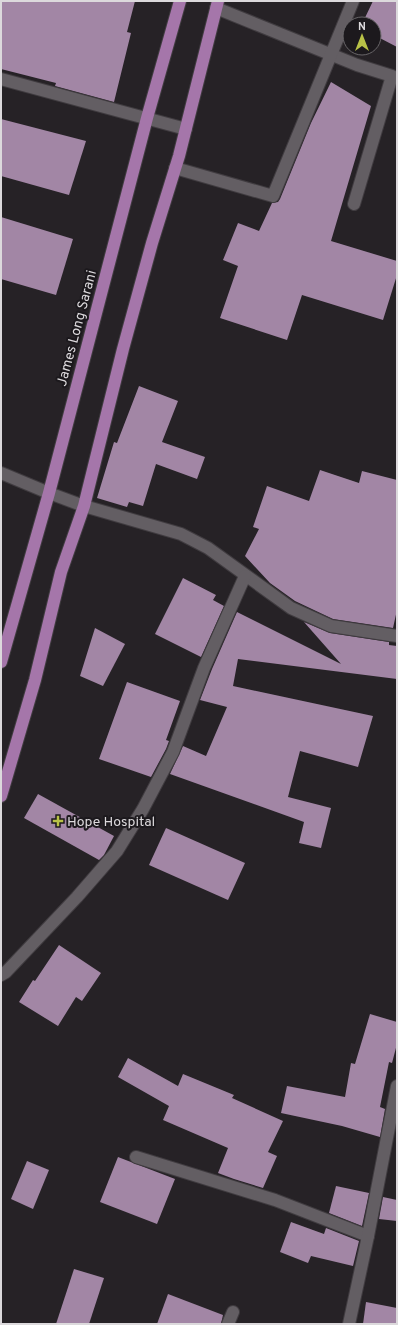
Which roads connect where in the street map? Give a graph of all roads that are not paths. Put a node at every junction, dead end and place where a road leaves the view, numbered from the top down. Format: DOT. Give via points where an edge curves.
graph roads {
  1 [pos="180,1"];
  2 [pos="353,1"];
  3 [pos="217,5"];
  4 [pos="331,54"];
  5 [pos="1,79"];
  6 [pos="147,118"];
  7 [pos="186,129"];
  8 [pos="175,168"];
  9 [pos="354,204"];
  10 [pos="1,473"];
  11 [pos="49,493"];
  12 [pos="84,506"];
  13 [pos="245,576"];
  14 [pos="397,636"];
  15 [pos="1,662"];
  16 [pos="1,796"];
  17 [pos="1,975"];
  18 [pos="397,1086"];
  19 [pos="136,1157"];
  20 [pos="368,1236"];
  21 [pos="233,1312"];
  22 [pos="228,1324"];
  23 [pos="349,1324"];
  1 -- 6 [label="main road, James Long Sarani"];
  2 -- 4 [label="street"];
  3 -- 4 [label="street"];
  3 -- 7 [label="main road"];
  4 -- 8 [label="street" via="273,196"];
  4 -- 9 [label="street" via="392,76"];
  5 -- 6 [label="street"];
  6 -- 7 [label="street"];
  6 -- 11 [label="main road, James Long Sarani"];
  7 -- 8 [label="main road"];
  8 -- 12 [label="main road" via="125,341"];
  10 -- 11 [label="street"];
  11 -- 12 [label="street"];
  11 -- 15 [label="main road, James Long Sarani"];
  12 -- 13 [label="street" via="181,534 208,548"];
  12 -- 16 [label="main road" via="61,572 35,680"];
  13 -- 14 [label="street" via="291,608 331,626"];
  13 -- 17 [label="street" via="204,668 173,752 117,851 78,897"];
  18 -- 20 [label="street"];
  19 -- 20 [label="street" via="275,1200"];
  20 -- 23 [label="street"];
  21 -- 22 [label="street"];
}
